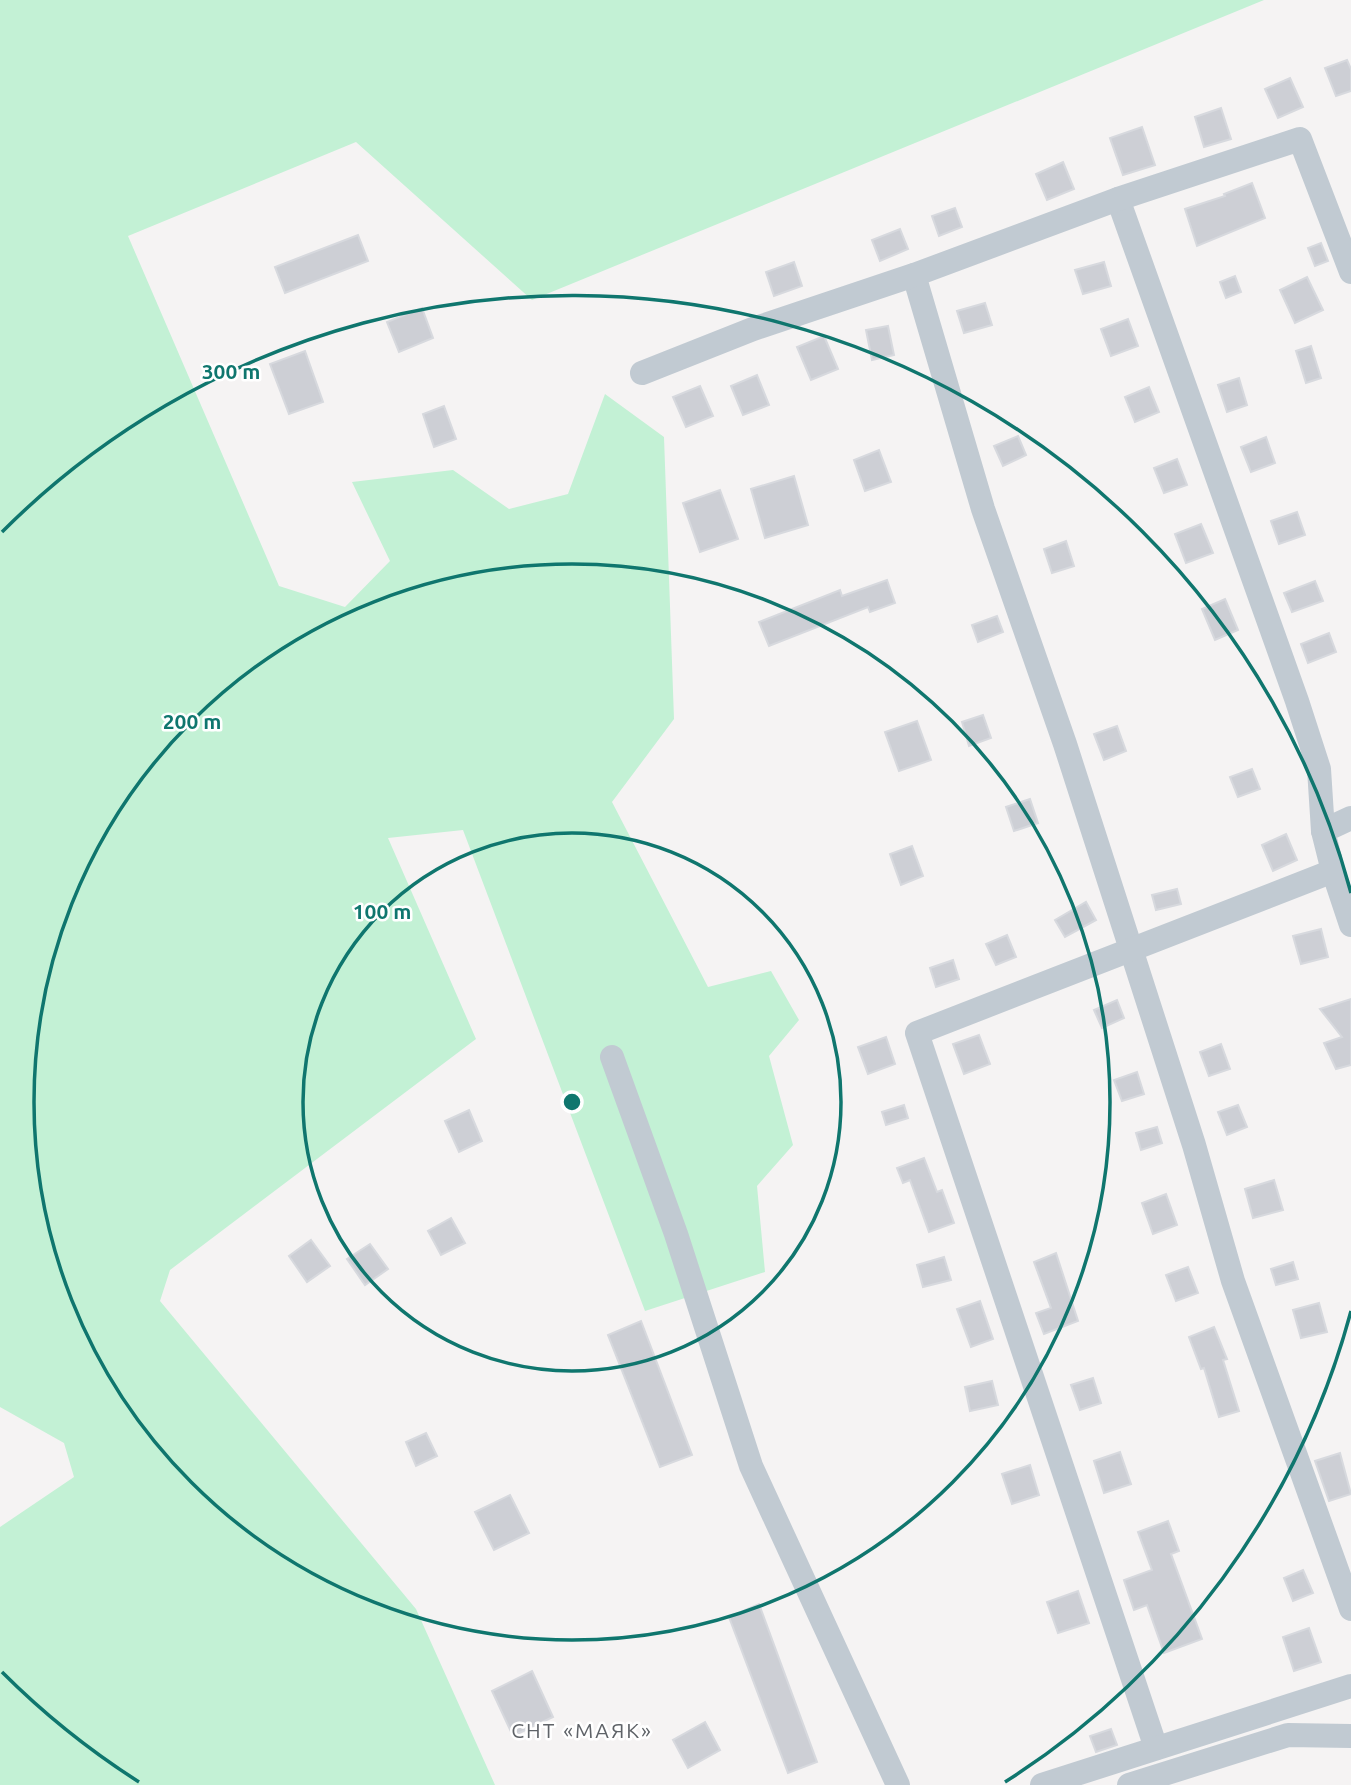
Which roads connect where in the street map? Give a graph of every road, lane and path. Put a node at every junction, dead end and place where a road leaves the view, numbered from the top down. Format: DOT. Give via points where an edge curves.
graph roads {
  1 [pos="1118,199"];
  2 [pos="1351,272"];
  3 [pos="914,275"];
  4 [pos="642,373"];
  5 [pos="1351,818"];
  6 [pos="1323,831"];
  7 [pos="1332,871"];
  8 [pos="1351,925"];
  9 [pos="1132,949"];
  10 [pos="612,1057"];
  11 [pos="1351,1609"];
  12 [pos="1351,1686"];
  13 [pos="1351,1736"];
  14 [pos="1156,1748"];
  15 [pos="898,1785"];
  16 [pos="1042,1785"];
  17 [pos="1129,1785"];
  1 -- 2 [label="street" via="1300,139"];
  1 -- 3 [label="street"];
  1 -- 6 [label="street" via="1297,701 1319,769"];
  3 -- 4 [label="street" via="753,329"];
  3 -- 9 [label="street" via="983,509"];
  5 -- 6 [label="street"];
  6 -- 7 [label="street"];
  7 -- 8 [label="street"];
  7 -- 9 [label="street"];
  9 -- 11 [label="street" via="1233,1281"];
  9 -- 14 [label="street" via="917,1033"];
  10 -- 15 [label="street" via="676,1234 751,1466"];
  12 -- 14 [label="street"];
  13 -- 17 [label="street" via="1288,1735"];
  14 -- 16 [label="street"];
}
